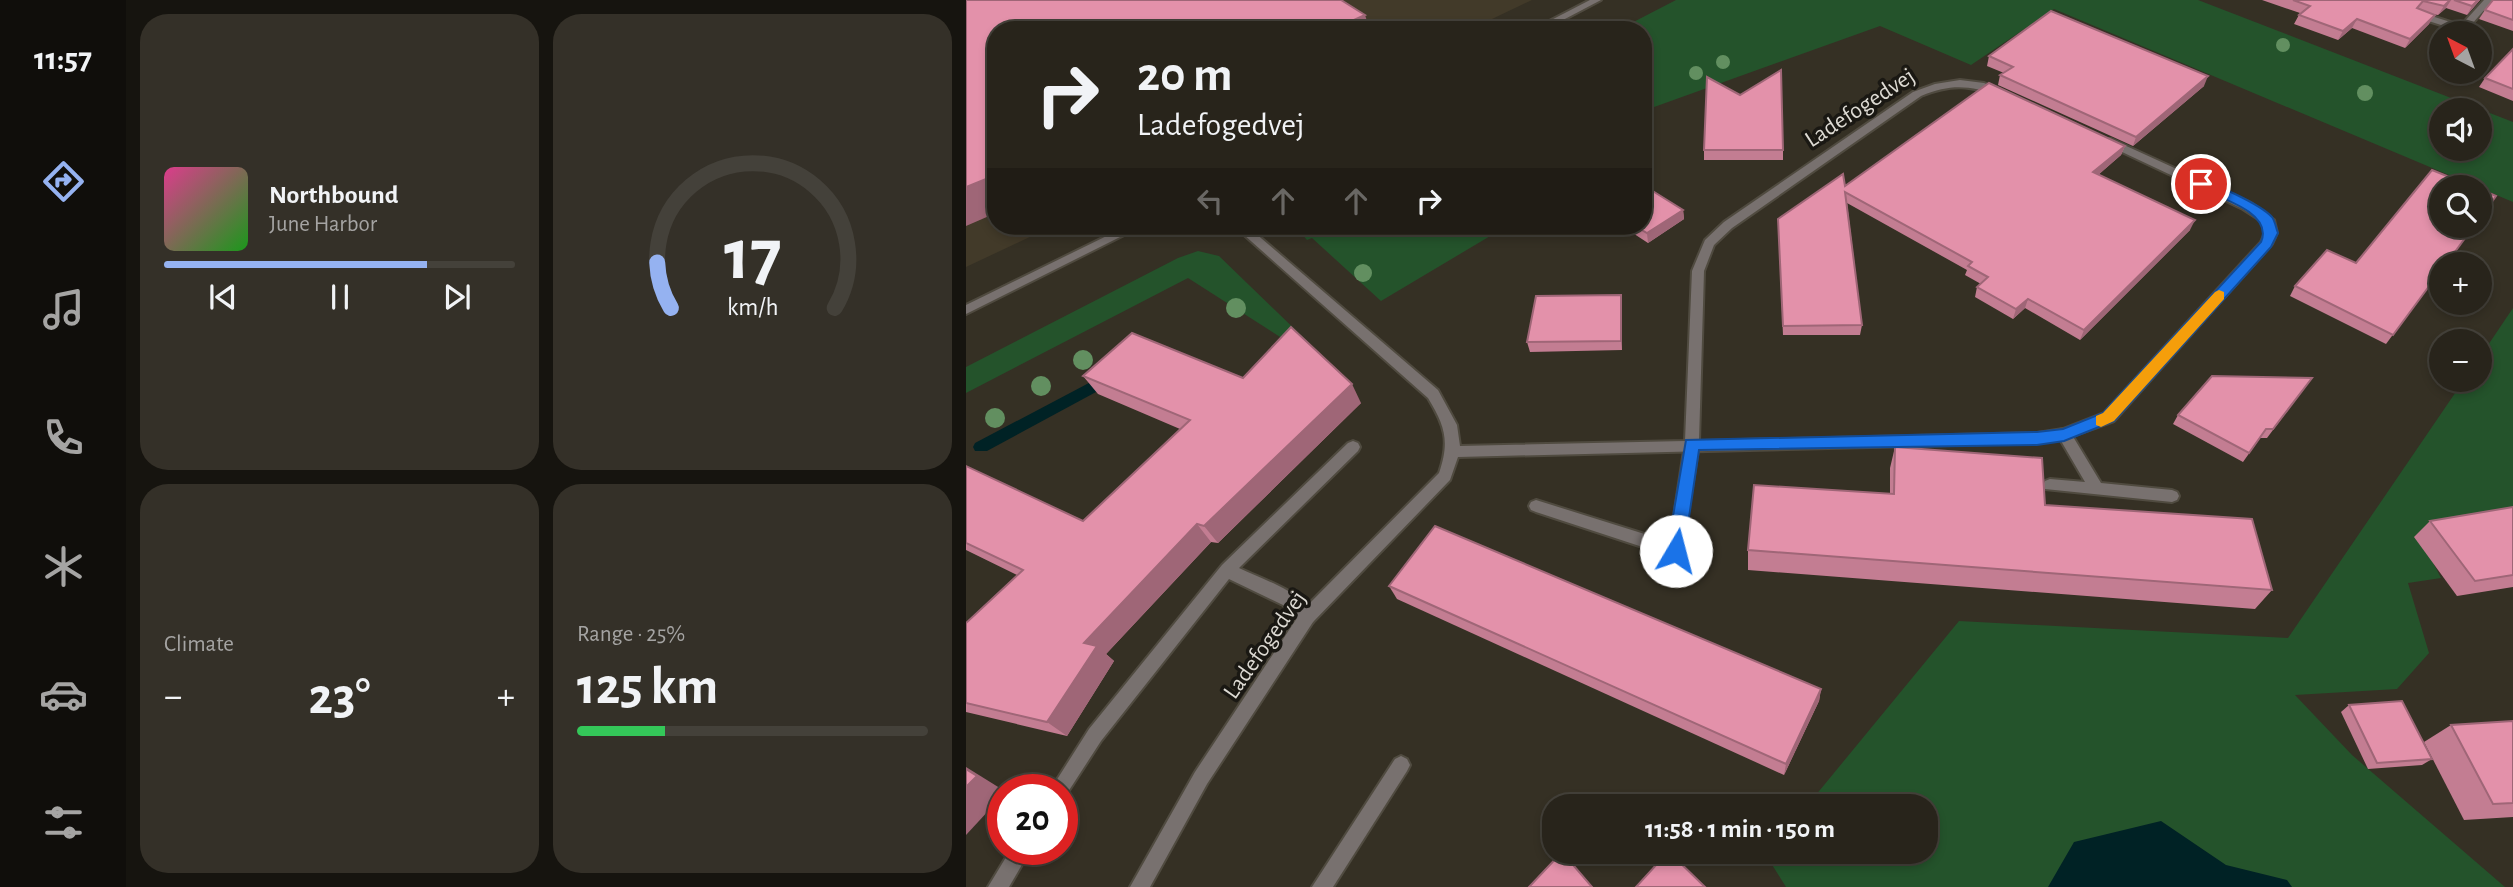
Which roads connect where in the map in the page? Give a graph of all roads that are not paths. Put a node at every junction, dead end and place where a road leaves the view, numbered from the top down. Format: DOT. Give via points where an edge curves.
graph roads {
  1 [pos="1597,0"];
  2 [pos="2489,0"];
  3 [pos="2419,15"];
  4 [pos="1554,21"];
  5 [pos="2435,21"];
  6 [pos="2470,21"];
  7 [pos="2016,99"];
  8 [pos="2089,133"];
  9 [pos="1118,235"];
  10 [pos="1250,235"];
  11 [pos="966,310"];
  12 [pos="2064,435"];
  13 [pos="1692,444"];
  14 [pos="1353,447"];
  15 [pos="1454,452"];
  16 [pos="2050,485"];
  17 [pos="2097,489"];
  18 [pos="2172,496"];
  19 [pos="1536,506"];
  20 [pos="1227,570"];
  21 [pos="1307,617"];
  22 [pos="1401,765"];
  23 [pos="1070,774"];
  24 [pos="1012,865"];
  25 [pos="998,887"];
  26 [pos="1140,887"];
  27 [pos="1322,887"];
  1 -- 4 [label="street"];
  2 -- 6 [label="street"];
  3 -- 5 [label="street"];
  7 -- 13 [label="street, Ladefogedvej" via="1974,83 1953,82 1917,94 1728,225 1709,243 1698,271"];
  8 -- 12 [label="street" via="2247,206 2267,220 2271,233 2266,244 2109,417"];
  9 -- 11 [label="street"];
  10 -- 15 [label="street" via="1433,394 1452,424"];
  12 -- 13 [label="street"];
  12 -- 17 [label="street"];
  13 -- 15 [label="street"];
  13 -- 19 [label="street, Ladefogedvej" via="1676,551"];
  14 -- 20 [label="street"];
  15 -- 21 [label="street, Ladefogedvej" via="1445,476"];
  16 -- 17 [label="street"];
  17 -- 18 [label="street"];
  20 -- 21 [label="street" via="1289,600"];
  20 -- 23 [label="street" via="1095,735"];
  21 -- 26 [label="street, Ladefogedvej" via="1201,778"];
  22 -- 27 [label="street"];
  24 -- 25 [label="street"];
}
